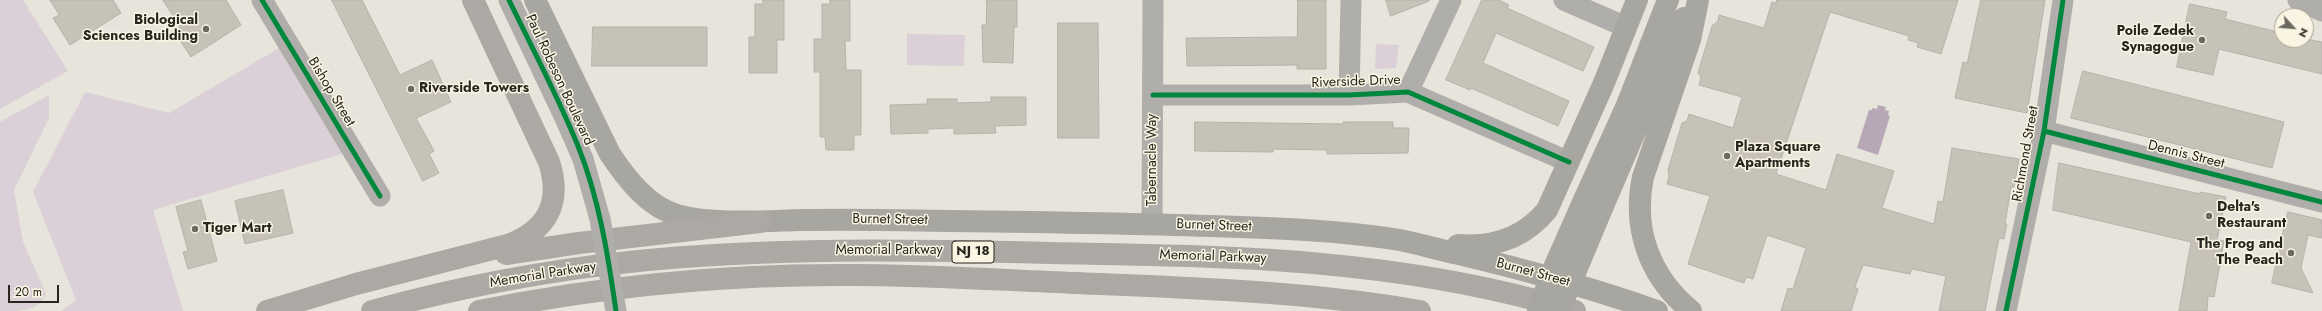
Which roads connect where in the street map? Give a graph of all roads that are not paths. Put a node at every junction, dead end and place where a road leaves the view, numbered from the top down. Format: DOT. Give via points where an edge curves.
graph roads {
  1 [pos="262,0"];
  2 [pos="473,0"];
  3 [pos="509,0"];
  4 [pos="535,0"];
  5 [pos="1153,0"];
  6 [pos="1351,0"];
  7 [pos="1451,0"];
  8 [pos="1564,0"];
  9 [pos="1637,0"];
  10 [pos="1668,0"];
  11 [pos="1691,0"];
  12 [pos="1698,0"];
  13 [pos="2063,0"];
  14 [pos="2298,0"];
  15 [pos="2319,7"];
  16 [pos="1626,27"];
  17 [pos="1408,92"];
  18 [pos="1153,95"];
  19 [pos="1349,95"];
  20 [pos="2044,131"];
  21 [pos="1569,162"];
  22 [pos="380,196"];
  23 [pos="2322,202"];
  24 [pos="1593,203"];
  25 [pos="760,222"];
  26 [pos="1152,224"];
  27 [pos="1403,241"];
  28 [pos="455,260"];
  29 [pos="267,311"];
  30 [pos="372,311"];
  31 [pos="479,311"];
  32 [pos="616,311"];
  33 [pos="1420,311"];
  34 [pos="1538,311"];
  35 [pos="1558,311"];
  36 [pos="1575,311"];
  37 [pos="1657,311"];
  38 [pos="1691,311"];
  39 [pos="2006,311"];
  1 -- 22 [label="street, Bishop Street"];
  2 -- 28 [label="highway" via="540,141 552,171 555,187 547,217 531,235 508,245"];
  3 -- 32 [label="street, Paul Robeson Boulevard, bridge" via="583,159 600,219"];
  4 -- 25 [label="main road, Burnet Street" via="603,142 632,183 654,204 676,215"];
  5 -- 18 [label="street, Tabernacle Way"];
  6 -- 19 [label="street"];
  7 -- 17 [label="street"];
  8 -- 16 [label="street"];
  9 -- 16 [label="main road"];
  10 -- 24 [label="main road"];
  11 -- 24 [label="main road"];
  12 -- 38 [label="main road" via="1690,40 1643,178 1639,201 1642,239 1651,262 1665,285"];
  13 -- 20 [label="street, Richmond Street"];
  14 -- 15 [label="street"];
  16 -- 21 [label="main road"];
  17 -- 19 [label="street, Riverside Drive"];
  17 -- 21 [label="street, Riverside Drive"];
  18 -- 19 [label="street, Riverside Drive"];
  18 -- 26 [label="street, Tabernacle Way"];
  20 -- 23 [label="street, Dennis Street"];
  20 -- 39 [label="street, Richmond Street"];
  21 -- 27 [label="main road" via="1546,210 1531,227 1514,238 1477,246"];
  24 -- 34 [label="main road, bridge" via="1553,270"];
  24 -- 35 [label="main road, bridge"];
  25 -- 26 [label="main road, Burnet Street" via="884,220"];
  25 -- 28 [label="highway"];
  26 -- 27 [label="main road, Burnet Street" via="1289,229"];
  27 -- 37 [label="main road, Burnet Street" via="1543,275"];
  28 -- 29 [label="highway" via="356,284"];
  30 -- 36 [label="highway, Memorial Parkway / NJ 18" via="485,284 621,263 767,252 848,251 1180,255 1300,261 1376,268 1446,280 1519,295"];
  31 -- 33 [label="highway, Memorial Parkway / NJ 18" via="640,286 717,279 852,275 1270,292"];
}
